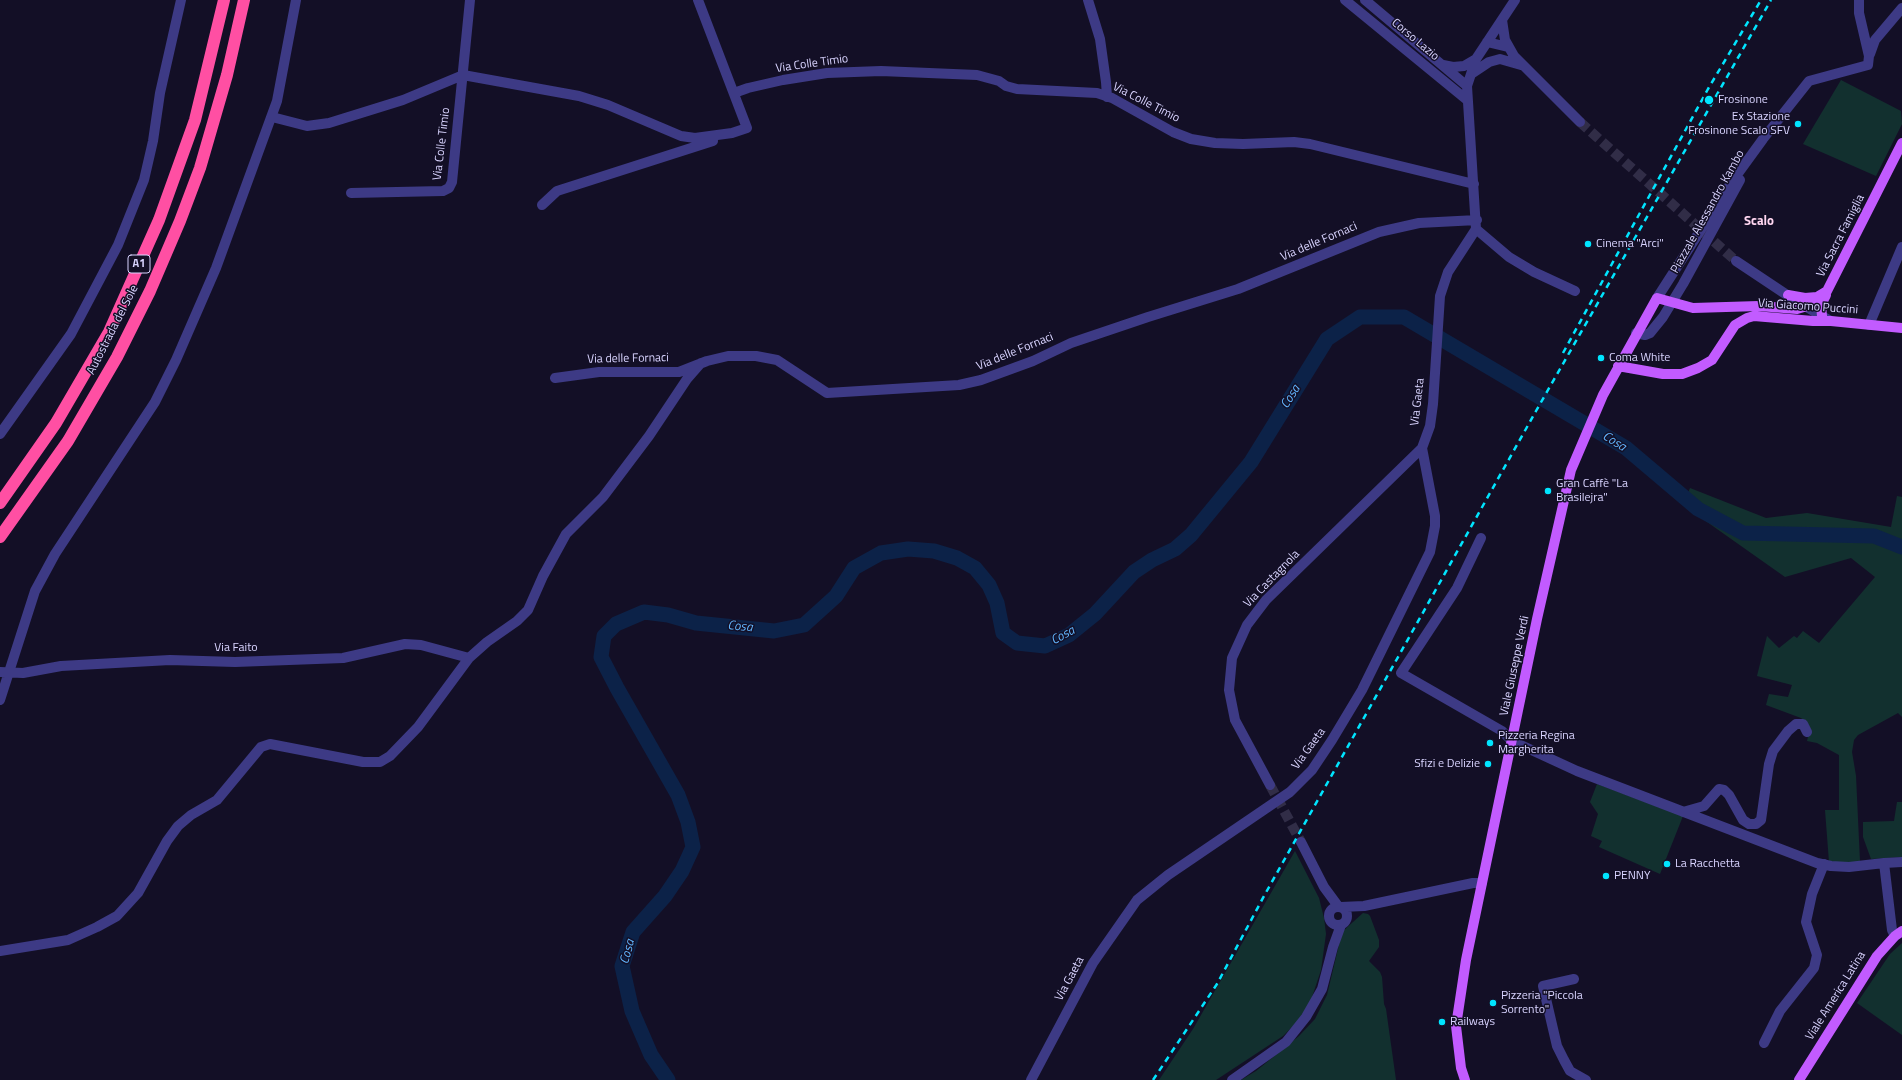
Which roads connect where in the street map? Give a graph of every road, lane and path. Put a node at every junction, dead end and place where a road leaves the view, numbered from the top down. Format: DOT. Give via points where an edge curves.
graph roads {
  1 [pos="181,0"];
  2 [pos="224,0"];
  3 [pos="244,0"];
  4 [pos="296,0"];
  5 [pos="470,0"];
  6 [pos="698,0"];
  7 [pos="1088,0"];
  8 [pos="1346,0"];
  9 [pos="1365,0"];
  10 [pos="1515,0"];
  11 [pos="1859,0"];
  12 [pos="1902,8"];
  13 [pos="1502,20"];
  14 [pos="1865,34"];
  15 [pos="1879,35"];
  16 [pos="1487,42"];
  17 [pos="1508,47"];
  18 [pos="1869,56"];
  19 [pos="1500,59"];
  20 [pos="1476,60"];
  21 [pos="1441,64"];
  22 [pos="1521,65"];
  23 [pos="1471,74"];
  24 [pos="463,75"];
  25 [pos="1467,86"];
  26 [pos="734,93"];
  27 [pos="1107,96"];
  28 [pos="1467,100"];
  29 [pos="272,117"];
  30 [pos="1580,122"];
  31 [pos="718,136"];
  32 [pos="1763,139"];
  33 [pos="1902,143"];
  34 [pos="1474,184"];
  35 [pos="351,193"];
  36 [pos="542,205"];
  37 [pos="1477,224"];
  38 [pos="1902,247"];
  39 [pos="1736,261"];
  40 [pos="1575,291"];
  41 [pos="1827,292"];
  42 [pos="1788,295"];
  43 [pos="1657,298"];
  44 [pos="1674,300"];
  45 [pos="1806,306"];
  46 [pos="1827,318"];
  47 [pos="1869,324"];
  48 [pos="1902,328"];
  49 [pos="1636,333"];
  50 [pos="701,363"];
  51 [pos="1618,366"];
  52 [pos="555,378"];
  53 [pos="0,434"];
  54 [pos="1422,448"];
  55 [pos="0,504"];
  56 [pos="0,537"];
  57 [pos="1481,538"];
  58 [pos="469,658"];
  59 [pos="4,672"];
  60 [pos="0,700"];
  61 [pos="1808,732"];
  62 [pos="1512,741"];
  63 [pos="1270,785"];
  64 [pos="1683,812"];
  65 [pos="1301,842"];
  66 [pos="1902,862"];
  67 [pos="1884,863"];
  68 [pos="1824,864"];
  69 [pos="1482,883"];
  70 [pos="1324,887"];
  71 [pos="1364,906"];
  72 [pos="1340,907"];
  73 [pos="1330,917"];
  74 [pos="1343,923"];
  75 [pos="1899,934"];
  76 [pos="1333,947"];
  77 [pos="0,951"];
  78 [pos="1574,979"];
  79 [pos="1764,1043"];
  80 [pos="1031,1080"];
  81 [pos="1232,1080"];
  82 [pos="1465,1080"];
  83 [pos="1586,1080"];
  84 [pos="1799,1080"];
  1 -- 53 [label="street" via="144,180 118,245 71,334"];
  2 -- 55 [label="highway, Autostrada del Sole / A1" via="195,120 156,227 109,332 56,423"];
  3 -- 56 [label="highway, Autostrada del Sole / A1" via="208,144 180,221 150,291 117,357 68,441"];
  4 -- 29 [label="street"];
  5 -- 24 [label="street, Via Colle Timio"];
  6 -- 26 [label="street"];
  7 -- 27 [label="street" via="1100,39"];
  8 -- 28 [label="street, Corso Lazio"];
  9 -- 21 [label="street, Corso Lazio"];
  10 -- 13 [label="street"];
  11 -- 14 [label="street" via="1859,13"];
  12 -- 15 [label="street"];
  13 -- 16 [label="street"];
  13 -- 17 [label="street"];
  14 -- 15 [label="street"];
  14 -- 18 [label="street"];
  15 -- 18 [label="street"];
  16 -- 17 [label="street"];
  16 -- 19 [label="street" via="1492,52"];
  16 -- 20 [label="street"];
  17 -- 22 [label="street"];
  18 -- 32 [label="street, Piazzale Alessandro Kambo" via="1868,65 1809,81"];
  19 -- 22 [label="street"];
  19 -- 23 [label="street" via="1489,62"];
  20 -- 21 [label="street, Corso Lazio" via="1464,66"];
  20 -- 23 [label="street"];
  21 -- 25 [label="street, Corso Lazio"];
  22 -- 30 [label="street"];
  23 -- 25 [label="street"];
  24 -- 29 [label="street" via="404,100 329,123 307,126"];
  24 -- 31 [label="street" via="579,96 681,136"];
  24 -- 35 [label="street, Via Colle Timio" via="452,182 449,188 443,192"];
  25 -- 28 [label="street"];
  26 -- 27 [label="street, Via Colle Timio" via="783,80 826,73 881,71 977,75 1018,89 1097,93"];
  26 -- 31 [label="street" via="747,128"];
  27 -- 34 [label="street, Via Colle Timio" via="1191,139 1236,144 1310,144"];
  28 -- 34 [label="street"];
  29 -- 59 [label="street" via="216,268 176,360 155,402 55,554 35,591"];
  31 -- 36 [label="street" via="712,141 557,191"];
  32 -- 43 [label="street, Piazzale Alessandro Kambo"];
  32 -- 44 [label="street, Piazzale Alessandro Kambo"];
  33 -- 41 [label="main road, Via Sacra Famiglia"];
  34 -- 37 [label="street"];
  37 -- 40 [label="street" via="1509,257"];
  37 -- 50 [label="street, Via delle Fornaci" via="1419,223 1379,232 1258,281 1071,343 1033,361 981,380 959,385 827,393 777,360 756,356 728,356"];
  37 -- 54 [label="street, Via Gaeta" via="1448,272 1440,296 1430,426"];
  38 -- 47 [label="street"];
  39 -- 42 [label="street, Via Sacra Famiglia"];
  41 -- 42 [label="main road, Via Sacra Famiglia" via="1817,297 1805,298"];
  41 -- 45 [label="main road" via="1820,300"];
  41 -- 46 [label="main road" via="1821,305"];
  42 -- 45 [label="street"];
  43 -- 44 [label="main road"];
  43 -- 49 [label="main road, Viale Giuseppe Verdi"];
  44 -- 45 [label="main road" via="1704,309 1759,306 1797,309"];
  44 -- 49 [label="street, Piazzale Alessandro Kambo" via="1650,333"];
  45 -- 46 [label="street"];
  46 -- 47 [label="main road, Via Giacomo Puccini"];
  46 -- 51 [label="main road, Via Giacomo Puccini" via="1813,321 1761,316 1747,318 1735,325 1712,360 1682,374 1663,374"];
  47 -- 48 [label="main road, Via Giacomo Puccini"];
  49 -- 51 [label="main road, Viale Giuseppe Verdi"];
  50 -- 52 [label="street, Via delle Fornaci" via="679,372 599,372"];
  50 -- 58 [label="street" via="603,497 566,534 528,610"];
  51 -- 62 [label="main road, Viale Giuseppe Verdi" via="1571,470"];
  54 -- 63 [label="street, Via Castagnola" via="1266,600 1247,625 1232,658 1229,690 1235,720"];
  54 -- 80 [label="street, Via Gaeta" via="1435,516 1430,552 1362,690 1332,740 1312,770 1290,792 1168,874 1137,900 1093,963"];
  57 -- 62 [label="street" via="1456,588 1401,673 1502,731"];
  58 -- 59 [label="street, Via Faito" via="421,645 405,644 343,658 236,662 170,660 61,666 23,673"];
  58 -- 77 [label="street" via="418,727 383,761 363,762 270,744 261,747 217,800 178,826 138,893 117,916 68,940"];
  59 -- 60 [label="street"];
  61 -- 64 [label="street" via="1803,724 1796,724 1773,751 1761,820 1756,824 1749,824 1743,820 1724,790 1719,790 1704,806"];
  62 -- 64 [label="street" via="1577,771"];
  62 -- 69 [label="main road, Viale Giuseppe Verdi"];
  64 -- 68 [label="street"];
  65 -- 70 [label="street"];
  66 -- 67 [label="street"];
  67 -- 68 [label="street" via="1849,867"];
  67 -- 75 [label="street" via="1892,930"];
  68 -- 79 [label="street" via="1812,894 1806,922 1817,955 1814,968 1780,1011"];
  69 -- 71 [label="street"];
  69 -- 82 [label="main road, Viale Giuseppe Verdi" via="1456,1026"];
  70 -- 72 [label="street"];
  70 -- 73 [label="street"];
  71 -- 72 [label="street"];
  71 -- 74 [label="street"];
  72 -- 73 [label="street" via="1333,908"];
  72 -- 74 [label="street" via="1346,912"];
  73 -- 74 [label="street" via="1335,925"];
  73 -- 76 [label="street"];
  74 -- 76 [label="street"];
  75 -- 84 [label="main road, Viale America Latina" via="1877,956"];
  76 -- 81 [label="street" via="1322,989 1306,1017 1286,1042"];
  78 -- 83 [label="street" via="1543,986 1557,1046 1570,1071"];
}
